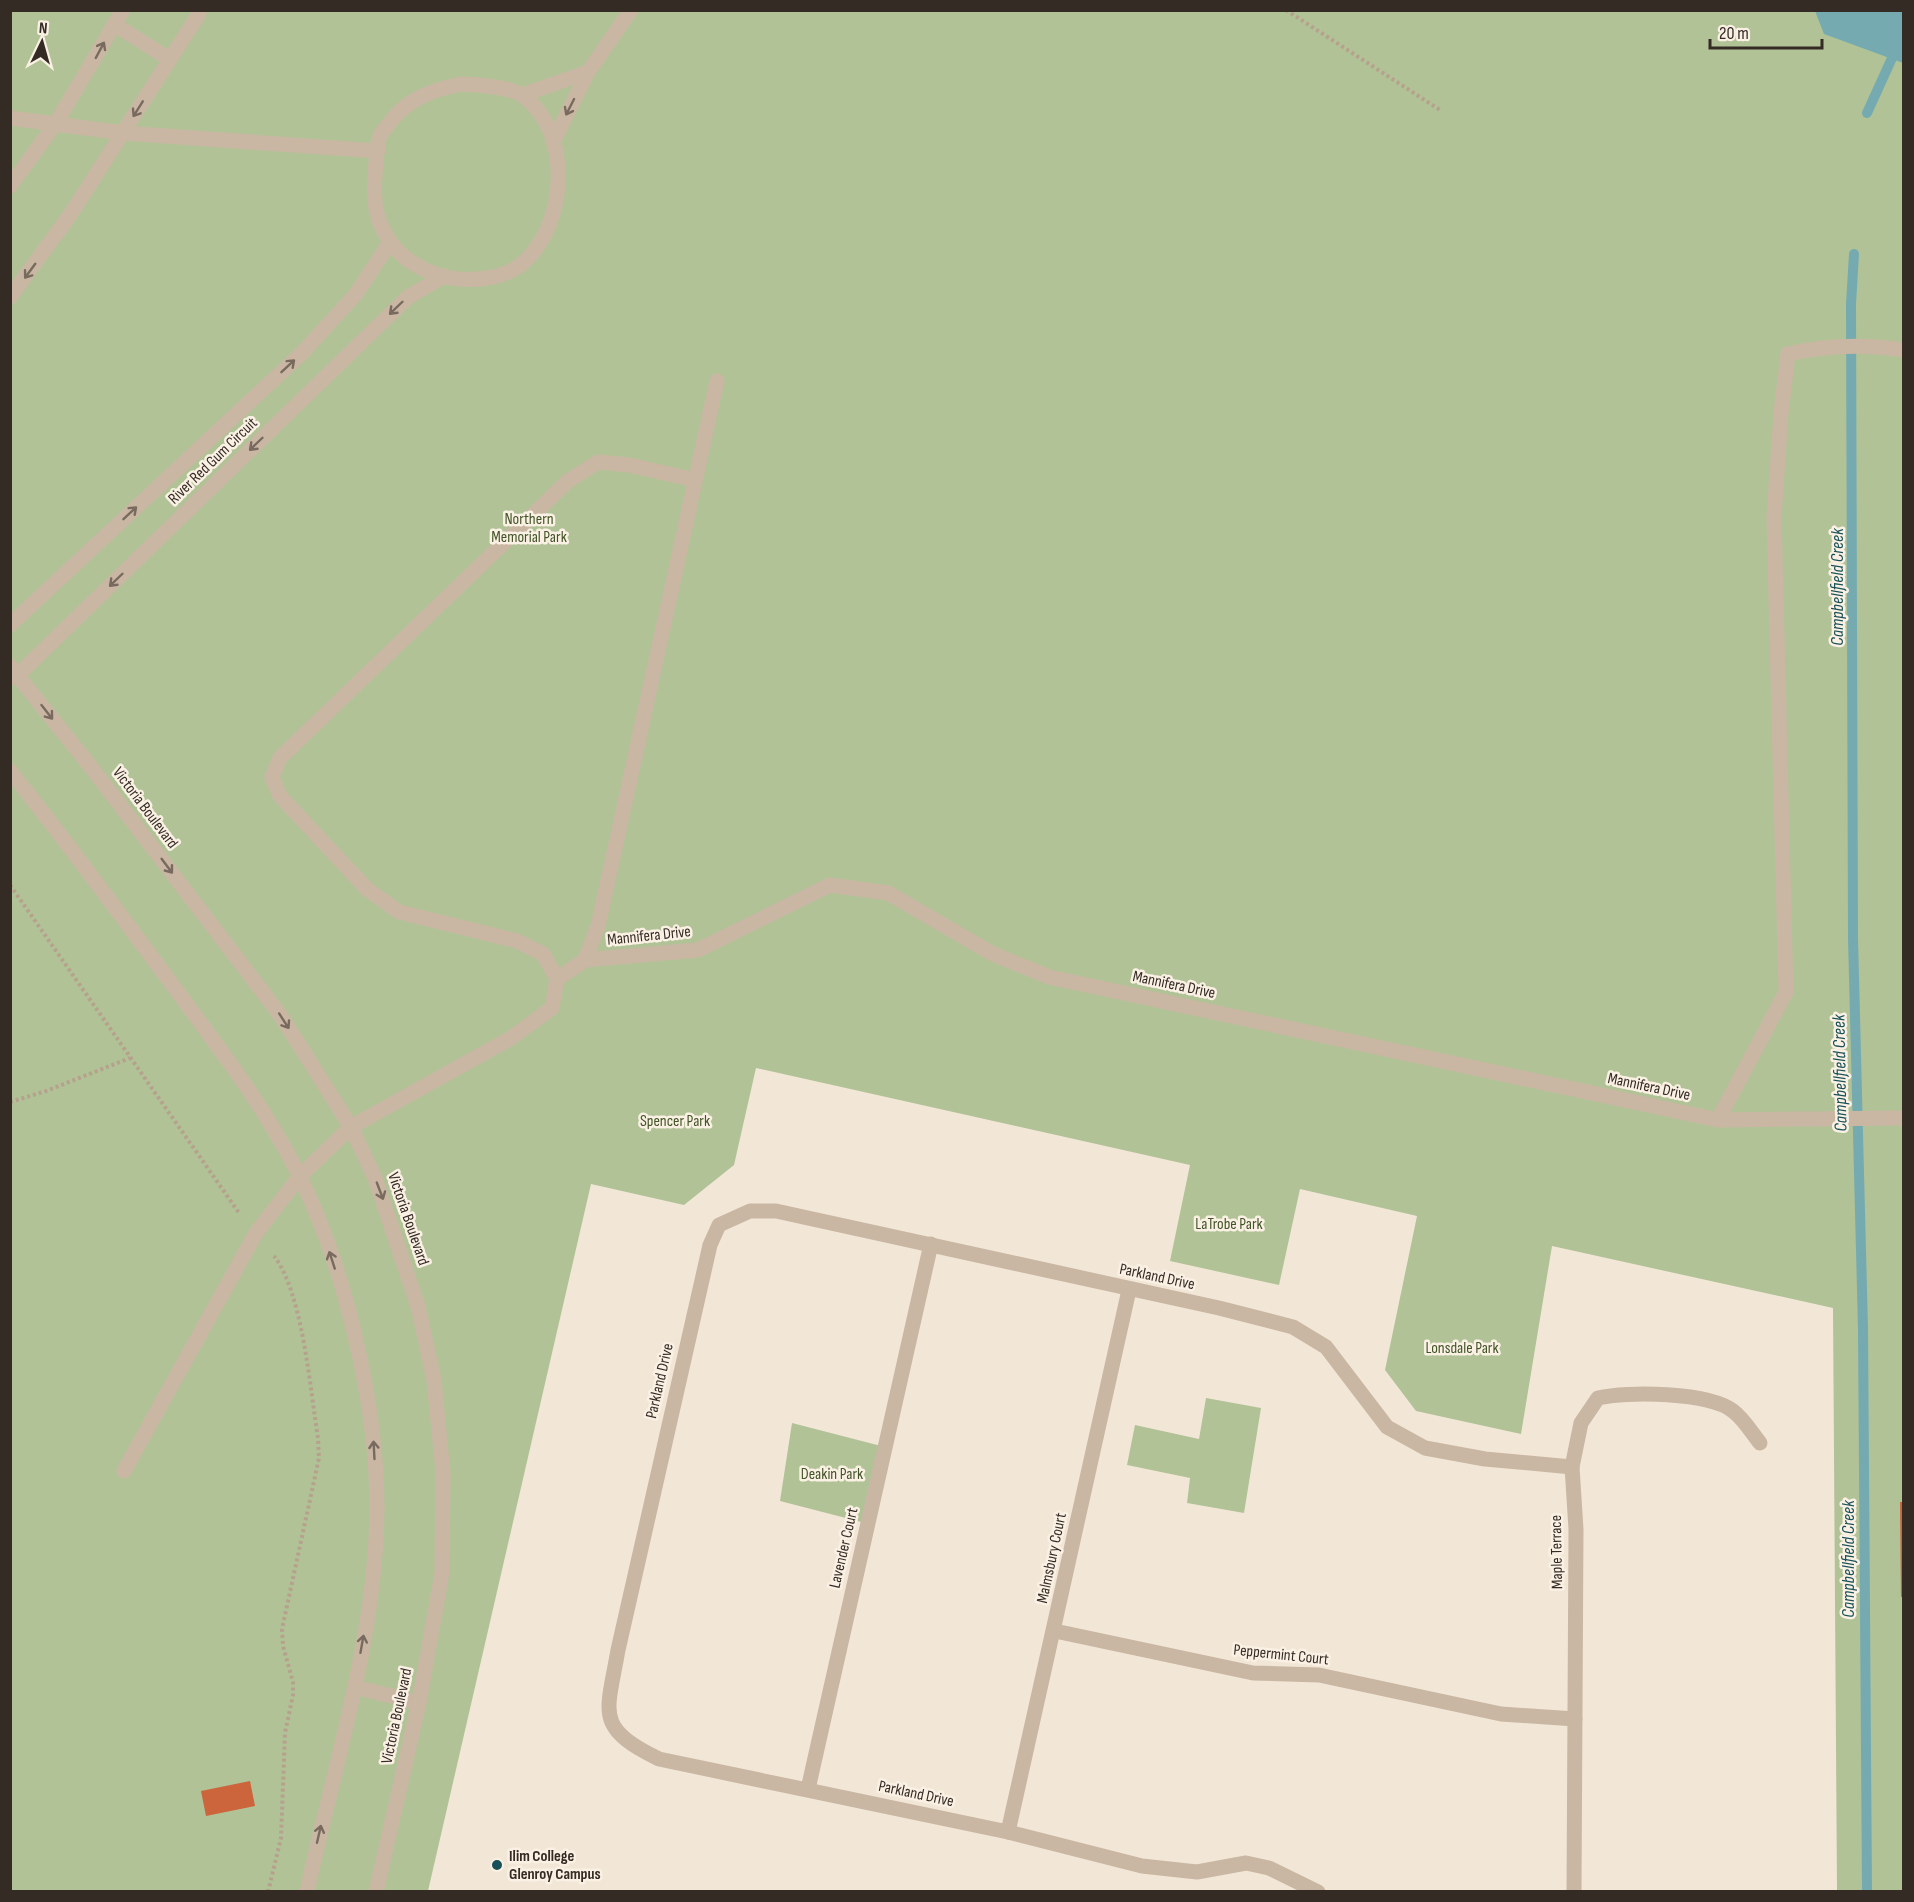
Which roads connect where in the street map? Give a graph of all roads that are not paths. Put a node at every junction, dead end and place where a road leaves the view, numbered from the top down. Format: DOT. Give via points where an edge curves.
graph roads {
  1 [pos="123,10"];
  2 [pos="631,10"];
  3 [pos="199,14"];
  4 [pos="114,24"];
  5 [pos="169,59"];
  6 [pos="588,72"];
  7 [pos="522,95"];
  8 [pos="10,118"];
  9 [pos="56,123"];
  10 [pos="123,133"];
  11 [pos="553,142"];
  12 [pos="378,151"];
  13 [pos="10,186"];
  14 [pos="390,242"];
  15 [pos="444,276"];
  16 [pos="10,297"];
  17 [pos="1904,350"];
  18 [pos="717,381"];
  19 [pos="695,480"];
  20 [pos="10,625"];
  21 [pos="13,673"];
  22 [pos="10,771"];
  23 [pos="585,960"];
  24 [pos="557,979"];
  25 [pos="1904,1118"];
  26 [pos="1718,1120"];
  27 [pos="351,1127"];
  28 [pos="300,1176"];
  29 [pos="931,1244"];
  30 [pos="1129,1290"];
  31 [pos="1760,1443"];
  32 [pos="1572,1467"];
  33 [pos="124,1471"];
  34 [pos="1055,1631"];
  35 [pos="355,1687"];
  36 [pos="419,1703"];
  37 [pos="1575,1719"];
  38 [pos="808,1789"];
  39 [pos="1008,1832"];
  40 [pos="307,1892"];
  41 [pos="376,1892"];
  42 [pos="1318,1892"];
  43 [pos="1574,1892"];
  1 -- 4 [label="lane"];
  2 -- 6 [label="lane"];
  3 -- 5 [label="lane"];
  4 -- 5 [label="lane"];
  9 -- 4 [label="lane, one-way"];
  5 -- 10 [label="lane, one-way"];
  6 -- 7 [label="lane"];
  6 -- 11 [label="lane, one-way"];
  7 -- 11 [label="lane" via="546,122"];
  7 -- 12 [label="lane" via="461,84 428,91 400,109 380,135"];
  8 -- 9 [label="lane"];
  9 -- 10 [label="lane"];
  9 -- 13 [label="lane"];
  10 -- 12 [label="lane"];
  10 -- 16 [label="lane, one-way"];
  11 -- 15 [label="lane" via="558,179 553,215 523,264 493,278 460,280"];
  12 -- 14 [label="lane" via="373,198 380,229"];
  14 -- 15 [label="lane" via="400,255 428,273"];
  20 -- 14 [label="lane, River Red Gum Circuit, one-way" via="303,352 356,294"];
  15 -- 21 [label="lane, River Red Gum Circuit, one-way" via="408,297"];
  17 -- 26 [label="lane" via="1826,347 1788,354 1774,517 1786,992"];
  18 -- 19 [label="lane"];
  19 -- 23 [label="lane" via="598,926"];
  19 -- 24 [label="lane" via="597,462 568,481 280,758 272,777 280,796 367,889 399,912 518,941 543,954"];
  21 -- 27 [label="lane, Victoria Boulevard, one-way" via="281,1016"];
  22 -- 28 [label="lane" via="236,1071"];
  23 -- 24 [label="lane"];
  23 -- 26 [label="lane, Mannifera Drive" via="698,950 830,885 888,893 993,954 1049,977"];
  24 -- 27 [label="lane" via="552,1008 512,1038"];
  25 -- 26 [label="lane, Mannifera Drive"];
  27 -- 28 [label="lane"];
  27 -- 36 [label="lane, Victoria Boulevard, one-way" via="396,1235 418,1306 434,1380 443,1472 442,1573"];
  28 -- 33 [label="lane" via="255,1233"];
  35 -- 28 [label="lane, one-way" via="369,1601 377,1510 373,1441 360,1358 332,1257"];
  29 -- 30 [label="lane, Parkland Drive"];
  29 -- 38 [label="lane, Lavender Court"];
  29 -- 38 [label="lane, Parkland Drive" via="776,1212 750,1211 719,1225 710,1245 618,1650 608,1710 612,1726 628,1744 659,1759"];
  30 -- 32 [label="lane, Parkland Drive" via="1293,1327 1326,1347 1387,1427 1425,1448 1485,1459"];
  30 -- 34 [label="lane, Malmsbury Court"];
  31 -- 32 [label="lane, Maple Terrace" via="1733,1410 1700,1398 1618,1393 1598,1398 1581,1423"];
  32 -- 37 [label="lane, Maple Terrace" via="1576,1530"];
  34 -- 37 [label="lane, Peppermint Court" via="1253,1673 1319,1675 1501,1714"];
  34 -- 39 [label="lane, Malmsbury Court"];
  35 -- 36 [label="lane"];
  40 -- 35 [label="lane, one-way"];
  36 -- 41 [label="lane, Victoria Boulevard"];
  37 -- 43 [label="lane, Maple Terrace"];
  38 -- 39 [label="lane, Parkland Drive"];
  39 -- 42 [label="lane, Parkland Drive" via="1142,1866 1197,1872 1254,1864"];
}
